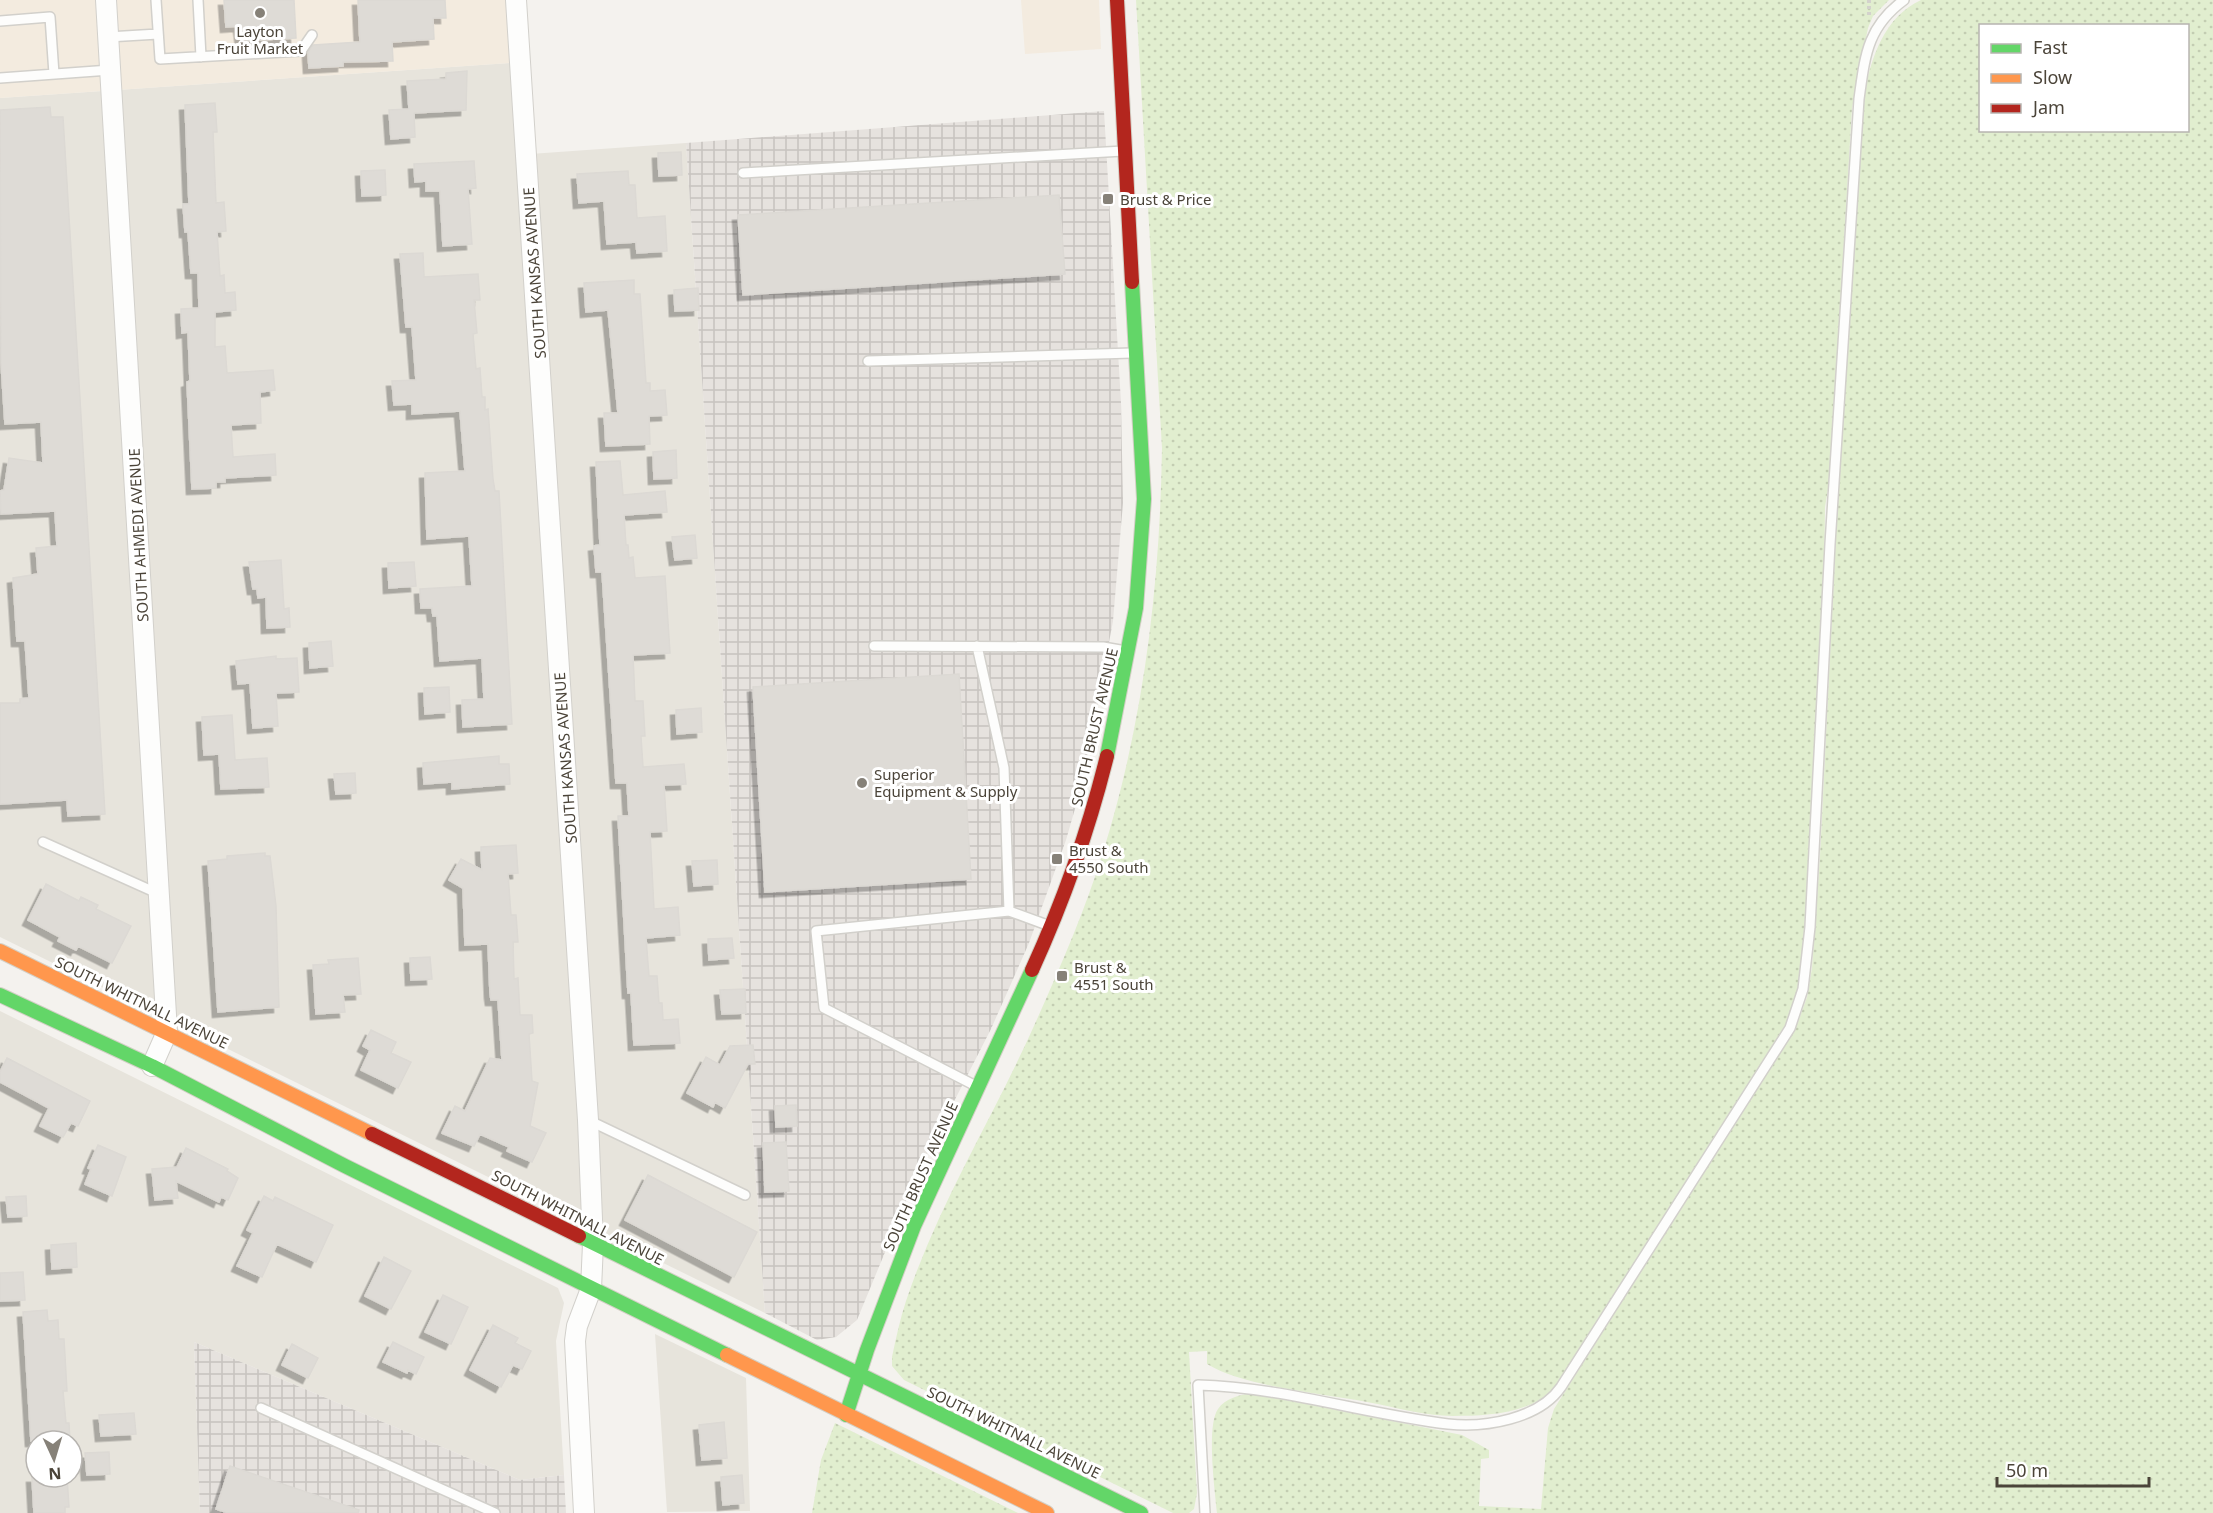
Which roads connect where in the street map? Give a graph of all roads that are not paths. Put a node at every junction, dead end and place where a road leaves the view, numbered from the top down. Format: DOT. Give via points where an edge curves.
graph roads {
  1 [pos="106,0"];
  2 [pos="156,0"];
  3 [pos="198,0"];
  4 [pos="516,0"];
  5 [pos="1117,0"];
  6 [pos="1904,0"];
  7 [pos="0,21"];
  8 [pos="158,34"];
  9 [pos="312,35"];
  10 [pos="108,37"];
  11 [pos="201,57"];
  12 [pos="110,70"];
  13 [pos="54,74"];
  14 [pos="0,78"];
  15 [pos="1126,151"];
  16 [pos="743,173"];
  17 [pos="1138,353"];
  18 [pos="868,361"];
  19 [pos="874,646"];
  20 [pos="977,646"];
  21 [pos="1128,651"];
  22 [pos="43,842"];
  23 [pos="159,894"];
  24 [pos="1009,911"];
  25 [pos="1052,926"];
  26 [pos="0,951"];
  27 [pos="0,995"];
  28 [pos="167,1032"];
  29 [pos="152,1066"];
  30 [pos="978,1087"];
  31 [pos="588,1120"];
  32 [pos="745,1195"];
  33 [pos="593,1244"];
  34 [pos="591,1289"];
  35 [pos="859,1375"];
  36 [pos="261,1408"];
  37 [pos="846,1415"];
  38 [pos="495,1513"];
  39 [pos="584,1513"];
  40 [pos="1047,1513"];
  41 [pos="1141,1513"];
  42 [pos="1205,1513"];
  1 -- 10 [label="street, SOUTH AHMEDI AVENUE"];
  2 -- 8 [label="lane"];
  3 -- 11 [label="lane"];
  4 -- 31 [label="street, SOUTH KANSAS AVENUE"];
  5 -- 15 [label="street, SOUTH BRUST AVENUE"];
  6 -- 42 [label="lane" via="1885,16 1873,34 1864,61 1859,99 1810,927 1803,989 1790,1028 1561,1388 1546,1404 1510,1418 1448,1424 1261,1389 1198,1385"];
  7 -- 13 [label="lane" via="50,17"];
  8 -- 10 [label="lane"];
  8 -- 11 [label="lane" via="160,59"];
  9 -- 11 [label="lane" via="302,51"];
  10 -- 12 [label="street, SOUTH AHMEDI AVENUE"];
  12 -- 13 [label="lane"];
  12 -- 23 [label="street, SOUTH AHMEDI AVENUE"];
  13 -- 14 [label="lane"];
  15 -- 16 [label="lane"];
  15 -- 17 [label="street, SOUTH BRUST AVENUE"];
  17 -- 18 [label="lane"];
  17 -- 21 [label="street, SOUTH BRUST AVENUE" via="1143,539"];
  19 -- 20 [label="lane"];
  20 -- 21 [label="lane" via="1103,647"];
  20 -- 24 [label="lane" via="1004,768"];
  21 -- 25 [label="street, SOUTH BRUST AVENUE" via="1097,795"];
  22 -- 23 [label="lane"];
  23 -- 28 [label="street, SOUTH AHMEDI AVENUE"];
  24 -- 25 [label="lane"];
  24 -- 30 [label="lane" via="816,931 824,1008"];
  25 -- 30 [label="street, SOUTH BRUST AVENUE"];
  26 -- 28 [label="street, SOUTH WHITNALL AVENUE"];
  27 -- 29 [label="street"];
  28 -- 29 [label="street, SOUTH AHMEDI AVENUE"];
  28 -- 33 [label="street, SOUTH WHITNALL AVENUE" via="361,1134"];
  29 -- 34 [label="street" via="348,1162"];
  30 -- 35 [label="street, SOUTH BRUST AVENUE" via="914,1226"];
  31 -- 32 [label="lane"];
  31 -- 33 [label="street, SOUTH KANSAS AVENUE"];
  33 -- 34 [label="street, SOUTH KANSAS AVENUE"];
  33 -- 35 [label="street, SOUTH WHITNALL AVENUE"];
  34 -- 37 [label="street"];
  34 -- 39 [label="street, SOUTH KANSAS AVENUE" via="575,1341"];
  35 -- 37 [label="street, SOUTH BRUST AVENUE"];
  35 -- 41 [label="street, SOUTH WHITNALL AVENUE"];
  36 -- 38 [label="lane"];
  37 -- 40 [label="street"];
}
